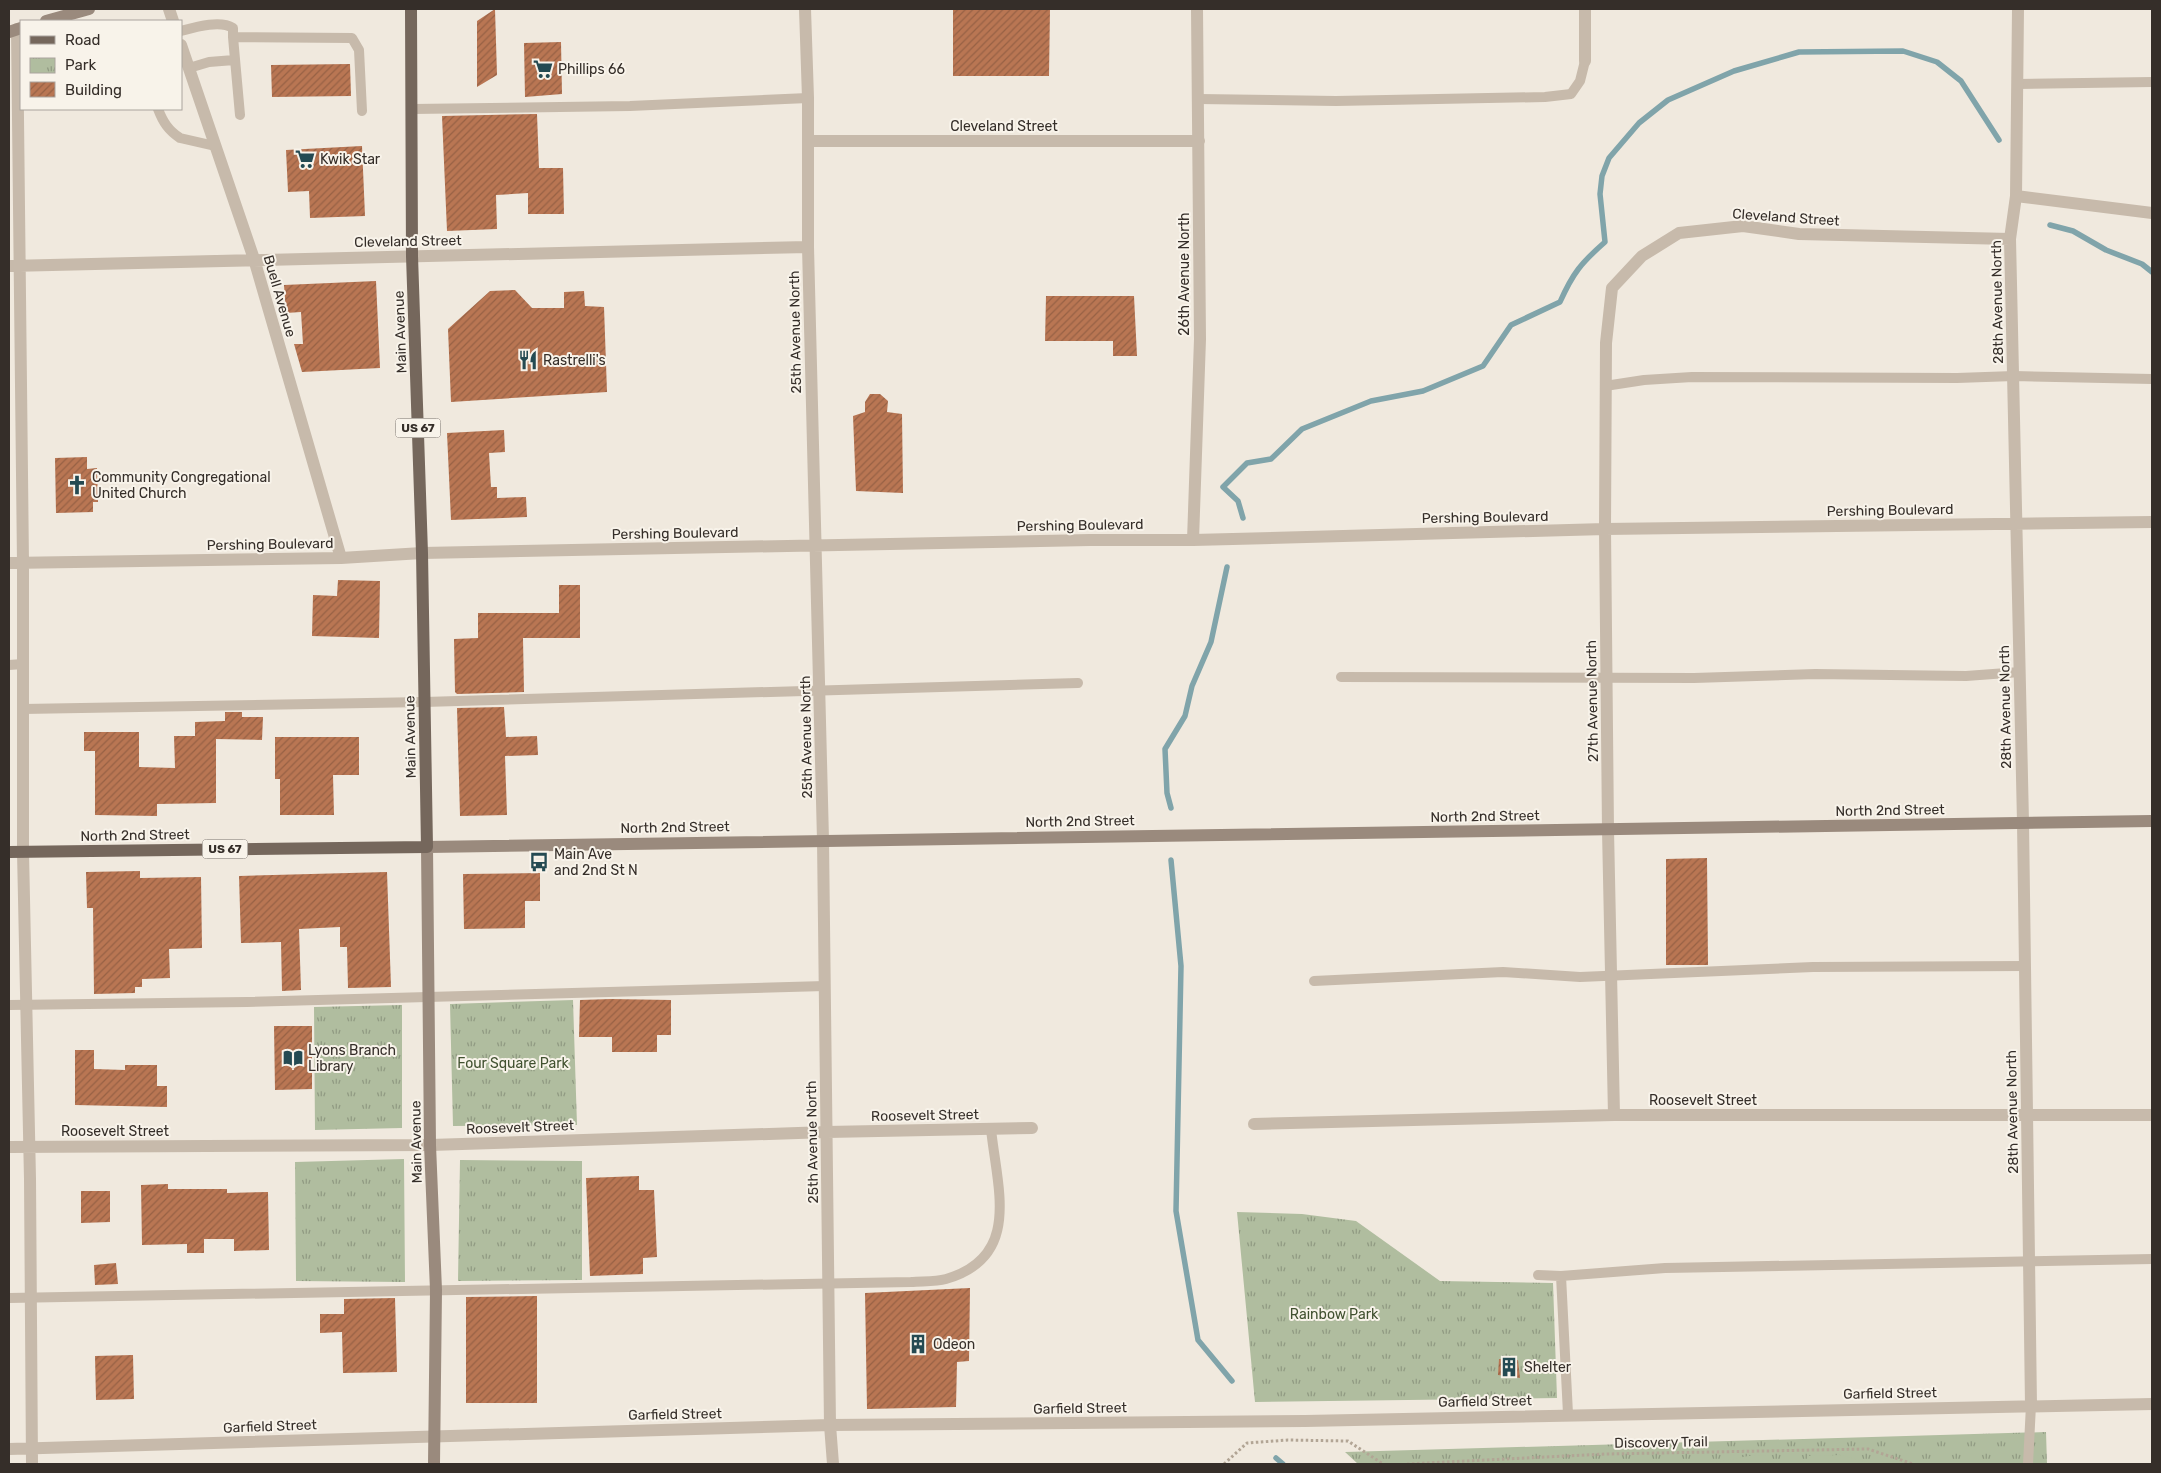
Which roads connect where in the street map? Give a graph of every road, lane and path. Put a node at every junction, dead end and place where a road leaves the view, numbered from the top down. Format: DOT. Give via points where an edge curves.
graph roads {
  1 [pos="89,9"];
  2 [pos="411,9"];
  3 [pos="806,9"];
  4 [pos="1197,9"];
  5 [pos="1585,9"];
  6 [pos="2018,9"];
  7 [pos="50,20"];
  8 [pos="16,30"];
  9 [pos="182,31"];
  10 [pos="233,37"];
  11 [pos="182,48"];
  12 [pos="234,60"];
  13 [pos="1585,61"];
  14 [pos="189,68"];
  15 [pos="20,82"];
  16 [pos="2152,82"];
  17 [pos="2017,84"];
  18 [pos="808,98"];
  19 [pos="1199,99"];
  20 [pos="412,109"];
  21 [pos="158,110"];
  22 [pos="362,111"];
  23 [pos="240,115"];
  24 [pos="808,141"];
  25 [pos="1200,142"];
  26 [pos="215,146"];
  27 [pos="2016,196"];
  28 [pos="2152,213"];
  29 [pos="2010,239"];
  30 [pos="808,247"];
  31 [pos="412,256"];
  32 [pos="254,259"];
  33 [pos="14,266"];
  34 [pos="1612,288"];
  35 [pos="2014,376"];
  36 [pos="2152,379"];
  37 [pos="1606,386"];
  38 [pos="2152,522"];
  39 [pos="2017,523"];
  40 [pos="1605,529"];
  41 [pos="1193,540"];
  42 [pos="816,545"];
  43 [pos="422,553"];
  44 [pos="341,558"];
  45 [pos="23,563"];
  46 [pos="9,564"];
  47 [pos="23,664"];
  48 [pos="9,665"];
  49 [pos="2020,672"];
  50 [pos="1341,676"];
  51 [pos="1607,678"];
  52 [pos="1078,683"];
  53 [pos="820,692"];
  54 [pos="424,702"];
  55 [pos="23,709"];
  56 [pos="2152,821"];
  57 [pos="2022,822"];
  58 [pos="1608,830"];
  59 [pos="822,840"];
  60 [pos="427,847"];
  61 [pos="9,852"];
  62 [pos="23,852"];
  63 [pos="2025,966"];
  64 [pos="1611,975"];
  65 [pos="1314,981"];
  66 [pos="825,986"];
  67 [pos="429,996"];
  68 [pos="9,1004"];
  69 [pos="26,1004"];
  70 [pos="1614,1115"];
  71 [pos="2152,1115"];
  72 [pos="2027,1116"];
  73 [pos="1254,1124"];
  74 [pos="1032,1128"];
  75 [pos="991,1129"];
  76 [pos="826,1132"];
  77 [pos="430,1144"];
  78 [pos="29,1146"];
  79 [pos="9,1147"];
  80 [pos="2152,1259"];
  81 [pos="2029,1262"];
  82 [pos="1538,1276"];
  83 [pos="1561,1276"];
  84 [pos="828,1283"];
  85 [pos="436,1290"];
  86 [pos="9,1298"];
  87 [pos="31,1298"];
  88 [pos="2152,1404"];
  89 [pos="2031,1405"];
  90 [pos="1568,1414"];
  91 [pos="830,1425"];
  92 [pos="434,1435"];
  93 [pos="9,1449"];
  94 [pos="32,1449"];
  95 [pos="32,1464"];
  96 [pos="434,1464"];
  97 [pos="833,1464"];
  98 [pos="1224,1464"];
  99 [pos="1383,1464"];
  100 [pos="1407,1464"];
  101 [pos="1913,1464"];
  102 [pos="2028,1464"];
  1 -- 7 [label="street"];
  2 -- 20 [label="main road, Main Avenue / US 67"];
  3 -- 18 [label="street, 25th Avenue North"];
  4 -- 19 [label="street, 26th Avenue North"];
  5 -- 13 [label="street"];
  6 -- 17 [label="street, 28th Avenue North"];
  8 -- 15 [label="street"];
  9 -- 10 [label="lane" via="228,25 233,28"];
  10 -- 12 [label="lane"];
  10 -- 22 [label="lane" via="352,38 359,50"];
  11 -- 14 [label="street, Buell Avenue"];
  12 -- 14 [label="lane"];
  12 -- 23 [label="lane"];
  13 -- 19 [label="lane" via="1580,81 1571,94 1545,97 1336,101"];
  14 -- 26 [label="street, Buell Avenue"];
  15 -- 33 [label="street"];
  16 -- 17 [label="lane"];
  17 -- 27 [label="street, 28th Avenue North"];
  18 -- 20 [label="lane" via="630,106"];
  18 -- 24 [label="street, 25th Avenue North"];
  19 -- 25 [label="street, 26th Avenue North"];
  20 -- 31 [label="main road, Main Avenue / US 67"];
  21 -- 26 [label="lane" via="167,128 175,135"];
  24 -- 25 [label="street, Cleveland Street"];
  24 -- 30 [label="street, 25th Avenue North"];
  25 -- 41 [label="street, 26th Avenue North" via="1200,339"];
  26 -- 32 [label="street, Buell Avenue"];
  27 -- 28 [label="street"];
  27 -- 29 [label="street, 28th Avenue North"];
  29 -- 34 [label="street, Cleveland Street" via="1799,234 1743,226 1679,233 1642,256"];
  29 -- 35 [label="street, 28th Avenue North"];
  30 -- 31 [label="street, Cleveland Street"];
  30 -- 42 [label="street, 25th Avenue North"];
  31 -- 32 [label="street, Cleveland Street"];
  31 -- 43 [label="main road, Main Avenue / US 67"];
  32 -- 33 [label="street, Cleveland Street"];
  32 -- 44 [label="street, Buell Avenue"];
  33 -- 45 [label="street"];
  34 -- 37 [label="street, 27th Avenue North" via="1606,344"];
  35 -- 36 [label="lane"];
  35 -- 37 [label="lane" via="1692,377"];
  35 -- 39 [label="street, 28th Avenue North"];
  37 -- 40 [label="street, 27th Avenue North"];
  38 -- 39 [label="street, Pershing Boulevard"];
  39 -- 40 [label="street, Pershing Boulevard"];
  39 -- 49 [label="street, 28th Avenue North"];
  40 -- 41 [label="street, Pershing Boulevard"];
  40 -- 51 [label="street, 27th Avenue North"];
  41 -- 42 [label="street, Pershing Boulevard"];
  42 -- 43 [label="street, Pershing Boulevard"];
  42 -- 53 [label="street, 25th Avenue North"];
  43 -- 44 [label="street, Pershing Boulevard"];
  43 -- 54 [label="main road, Main Avenue / US 67"];
  44 -- 45 [label="street, Pershing Boulevard"];
  45 -- 46 [label="street, Pershing Boulevard"];
  45 -- 47 [label="street"];
  47 -- 48 [label="lane"];
  47 -- 55 [label="street"];
  49 -- 51 [label="lane" via="1966,676 1815,674"];
  49 -- 57 [label="street, 28th Avenue North"];
  50 -- 51 [label="lane"];
  51 -- 58 [label="street, 27th Avenue North"];
  52 -- 53 [label="lane"];
  53 -- 54 [label="lane"];
  53 -- 59 [label="street, 25th Avenue North"];
  54 -- 55 [label="lane"];
  54 -- 60 [label="main road, Main Avenue / US 67"];
  55 -- 62 [label="street"];
  56 -- 57 [label="street, North 2nd Street"];
  57 -- 58 [label="street, North 2nd Street"];
  57 -- 63 [label="street, 28th Avenue North"];
  58 -- 59 [label="street, North 2nd Street"];
  58 -- 64 [label="street, 27th Avenue North"];
  59 -- 60 [label="street, North 2nd Street"];
  59 -- 66 [label="street, 25th Avenue North"];
  60 -- 62 [label="main road, North 2nd Street / US 67"];
  60 -- 67 [label="street, Main Avenue"];
  61 -- 62 [label="main road, North 2nd Street / US 67"];
  62 -- 69 [label="street"];
  63 -- 64 [label="lane" via="1857,966"];
  63 -- 72 [label="street, 28th Avenue North"];
  64 -- 65 [label="lane" via="1580,977 1503,972"];
  64 -- 70 [label="street, 27th Avenue North"];
  66 -- 67 [label="lane"];
  66 -- 76 [label="street, 25th Avenue North"];
  67 -- 69 [label="lane"];
  67 -- 77 [label="street, Main Avenue"];
  68 -- 69 [label="lane"];
  69 -- 78 [label="street"];
  70 -- 72 [label="street, Roosevelt Street"];
  70 -- 73 [label="street, Roosevelt Street"];
  71 -- 72 [label="street, Roosevelt Street"];
  72 -- 81 [label="street, 28th Avenue North"];
  74 -- 75 [label="street, Roosevelt Street"];
  75 -- 76 [label="street, Roosevelt Street"];
  75 -- 84 [label="lane" via="998,1179 999,1229 983,1259 945,1279"];
  76 -- 77 [label="street, Roosevelt Street"];
  76 -- 84 [label="street, 25th Avenue North"];
  77 -- 78 [label="street, Roosevelt Street"];
  77 -- 85 [label="street, Main Avenue"];
  78 -- 79 [label="street, Roosevelt Street"];
  78 -- 87 [label="street"];
  80 -- 81 [label="lane"];
  81 -- 83 [label="lane" via="1665,1268"];
  81 -- 89 [label="street, 28th Avenue North"];
  82 -- 83 [label="lane"];
  83 -- 90 [label="lane"];
  84 -- 85 [label="lane"];
  84 -- 91 [label="street, 25th Avenue North"];
  85 -- 87 [label="lane"];
  85 -- 92 [label="street, Main Avenue"];
  86 -- 87 [label="lane"];
  87 -- 94 [label="street"];
  88 -- 89 [label="street, Garfield Street"];
  89 -- 90 [label="street, Garfield Street"];
  89 -- 102 [label="lane"];
  90 -- 91 [label="street, Garfield Street" via="1295,1421"];
  91 -- 92 [label="street, Garfield Street"];
  91 -- 97 [label="street, 25th Avenue North"];
  92 -- 94 [label="street, Garfield Street"];
  92 -- 96 [label="street, Main Avenue"];
  93 -- 94 [label="street, Garfield Street"];
  94 -- 95 [label="street"];
  98 -- 99 [label="path" via="1247,1443 1288,1440 1348,1441"];
  100 -- 101 [label="path, Discovery Trail" via="1606,1454 1868,1449"];
}
